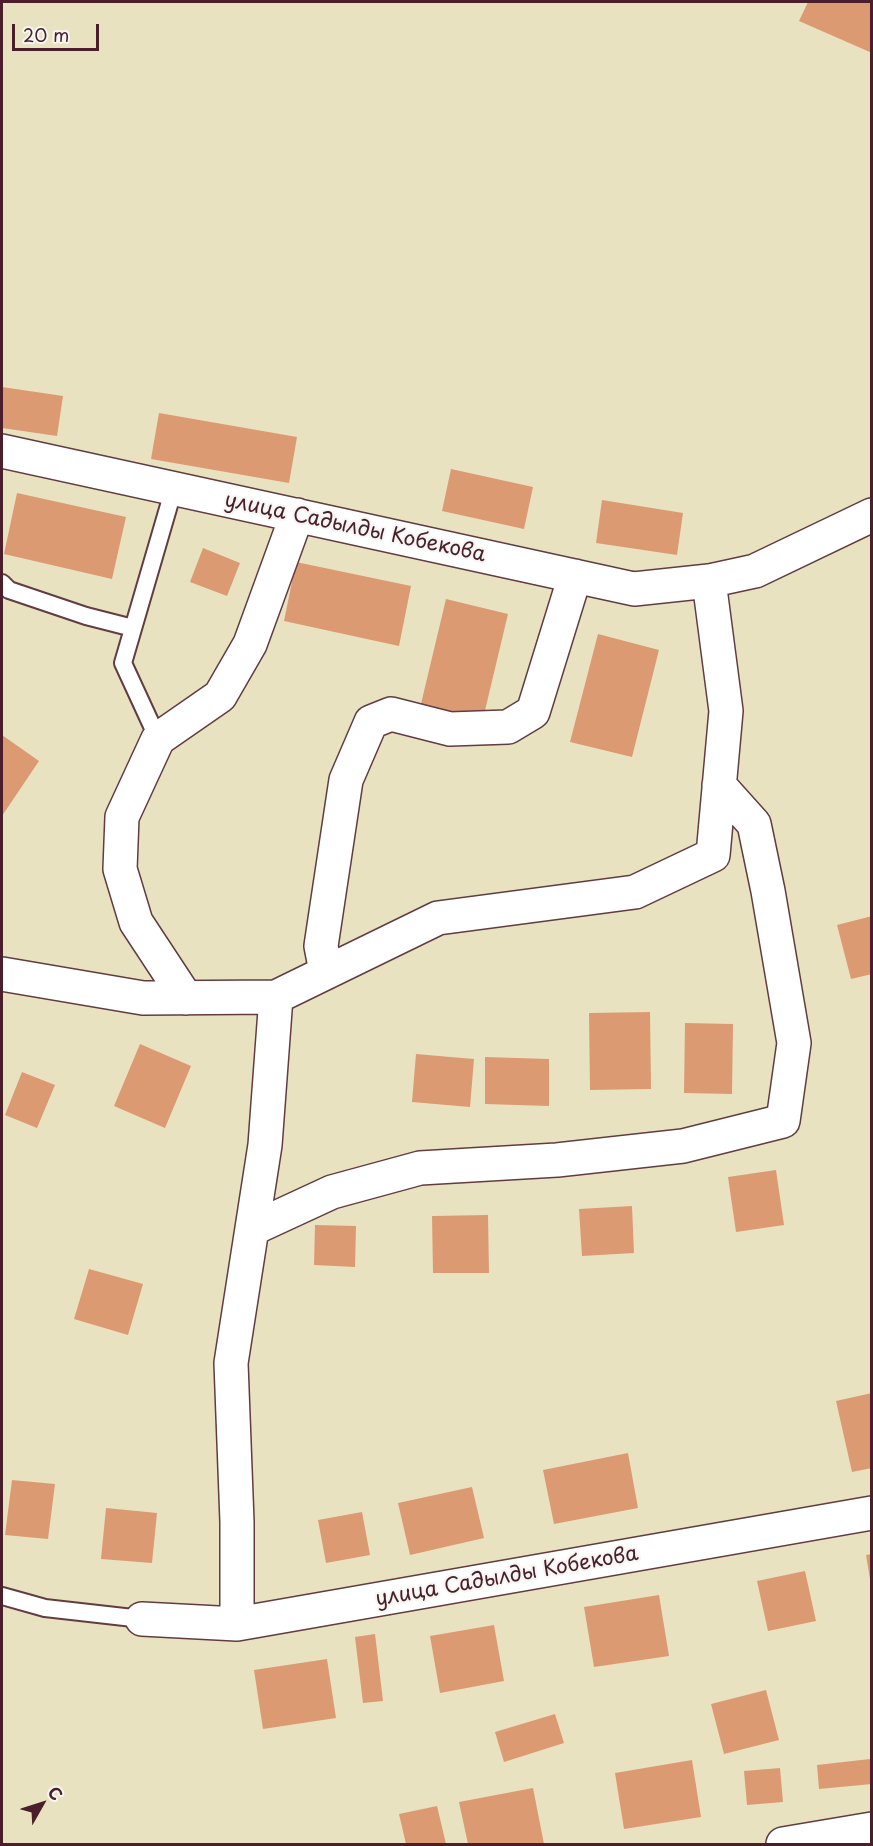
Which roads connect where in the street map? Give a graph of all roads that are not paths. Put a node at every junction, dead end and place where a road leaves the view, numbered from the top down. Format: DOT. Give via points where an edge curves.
graph roads {
  1 [pos="2,451"];
  2 [pos="174,488"];
  3 [pos="872,515"];
  4 [pos="297,516"];
  5 [pos="575,576"];
  6 [pos="709,581"];
  7 [pos="2,583"];
  8 [pos="133,628"];
  9 [pos="158,739"];
  10 [pos="719,785"];
  11 [pos="326,972"];
  12 [pos="2,974"];
  13 [pos="276,997"];
  14 [pos="186,998"];
  15 [pos="252,1229"];
  16 [pos="872,1513"];
  17 [pos="2,1596"];
  18 [pos="142,1619"];
  19 [pos="237,1624"];
  20 [pos="872,1829"];
  21 [pos="783,1845"];
  1 -- 2 [label="street, улица Садылды Кобекова"];
  2 -- 4 [label="street, улица Садылды Кобекова"];
  2 -- 8 [label="lane"];
  3 -- 6 [label="street, улица Садылды Кобекова" via="755,572"];
  4 -- 5 [label="street, улица Садылды Кобекова"];
  4 -- 9 [label="street" via="250,644 220,696"];
  5 -- 6 [label="street, улица Садылды Кобекова" via="634,589"];
  5 -- 11 [label="street" via="533,712 508,727 450,729 391,714 371,722 346,780 321,946"];
  6 -- 10 [label="street" via="726,711"];
  7 -- 8 [label="lane" via="9,590"];
  8 -- 9 [label="lane" via="123,663"];
  9 -- 14 [label="street" via="122,817 120,869 136,922"];
  10 -- 11 [label="street" via="713,855 636,892 438,918"];
  10 -- 15 [label="street" via="754,824 768,891 794,1043 783,1121 683,1146 557,1160 420,1168 332,1192"];
  11 -- 13 [label="street"];
  12 -- 14 [label="street" via="143,998"];
  13 -- 14 [label="street"];
  13 -- 15 [label="street" via="265,1144"];
  15 -- 19 [label="street" via="231,1363"];
  16 -- 19 [label="street, улица Садылды Кобекова"];
  17 -- 18 [label="lane" via="45,1608"];
  18 -- 19 [label="street, улица Садылды Кобекова"];
  20 -- 21 [label="street"];
}
